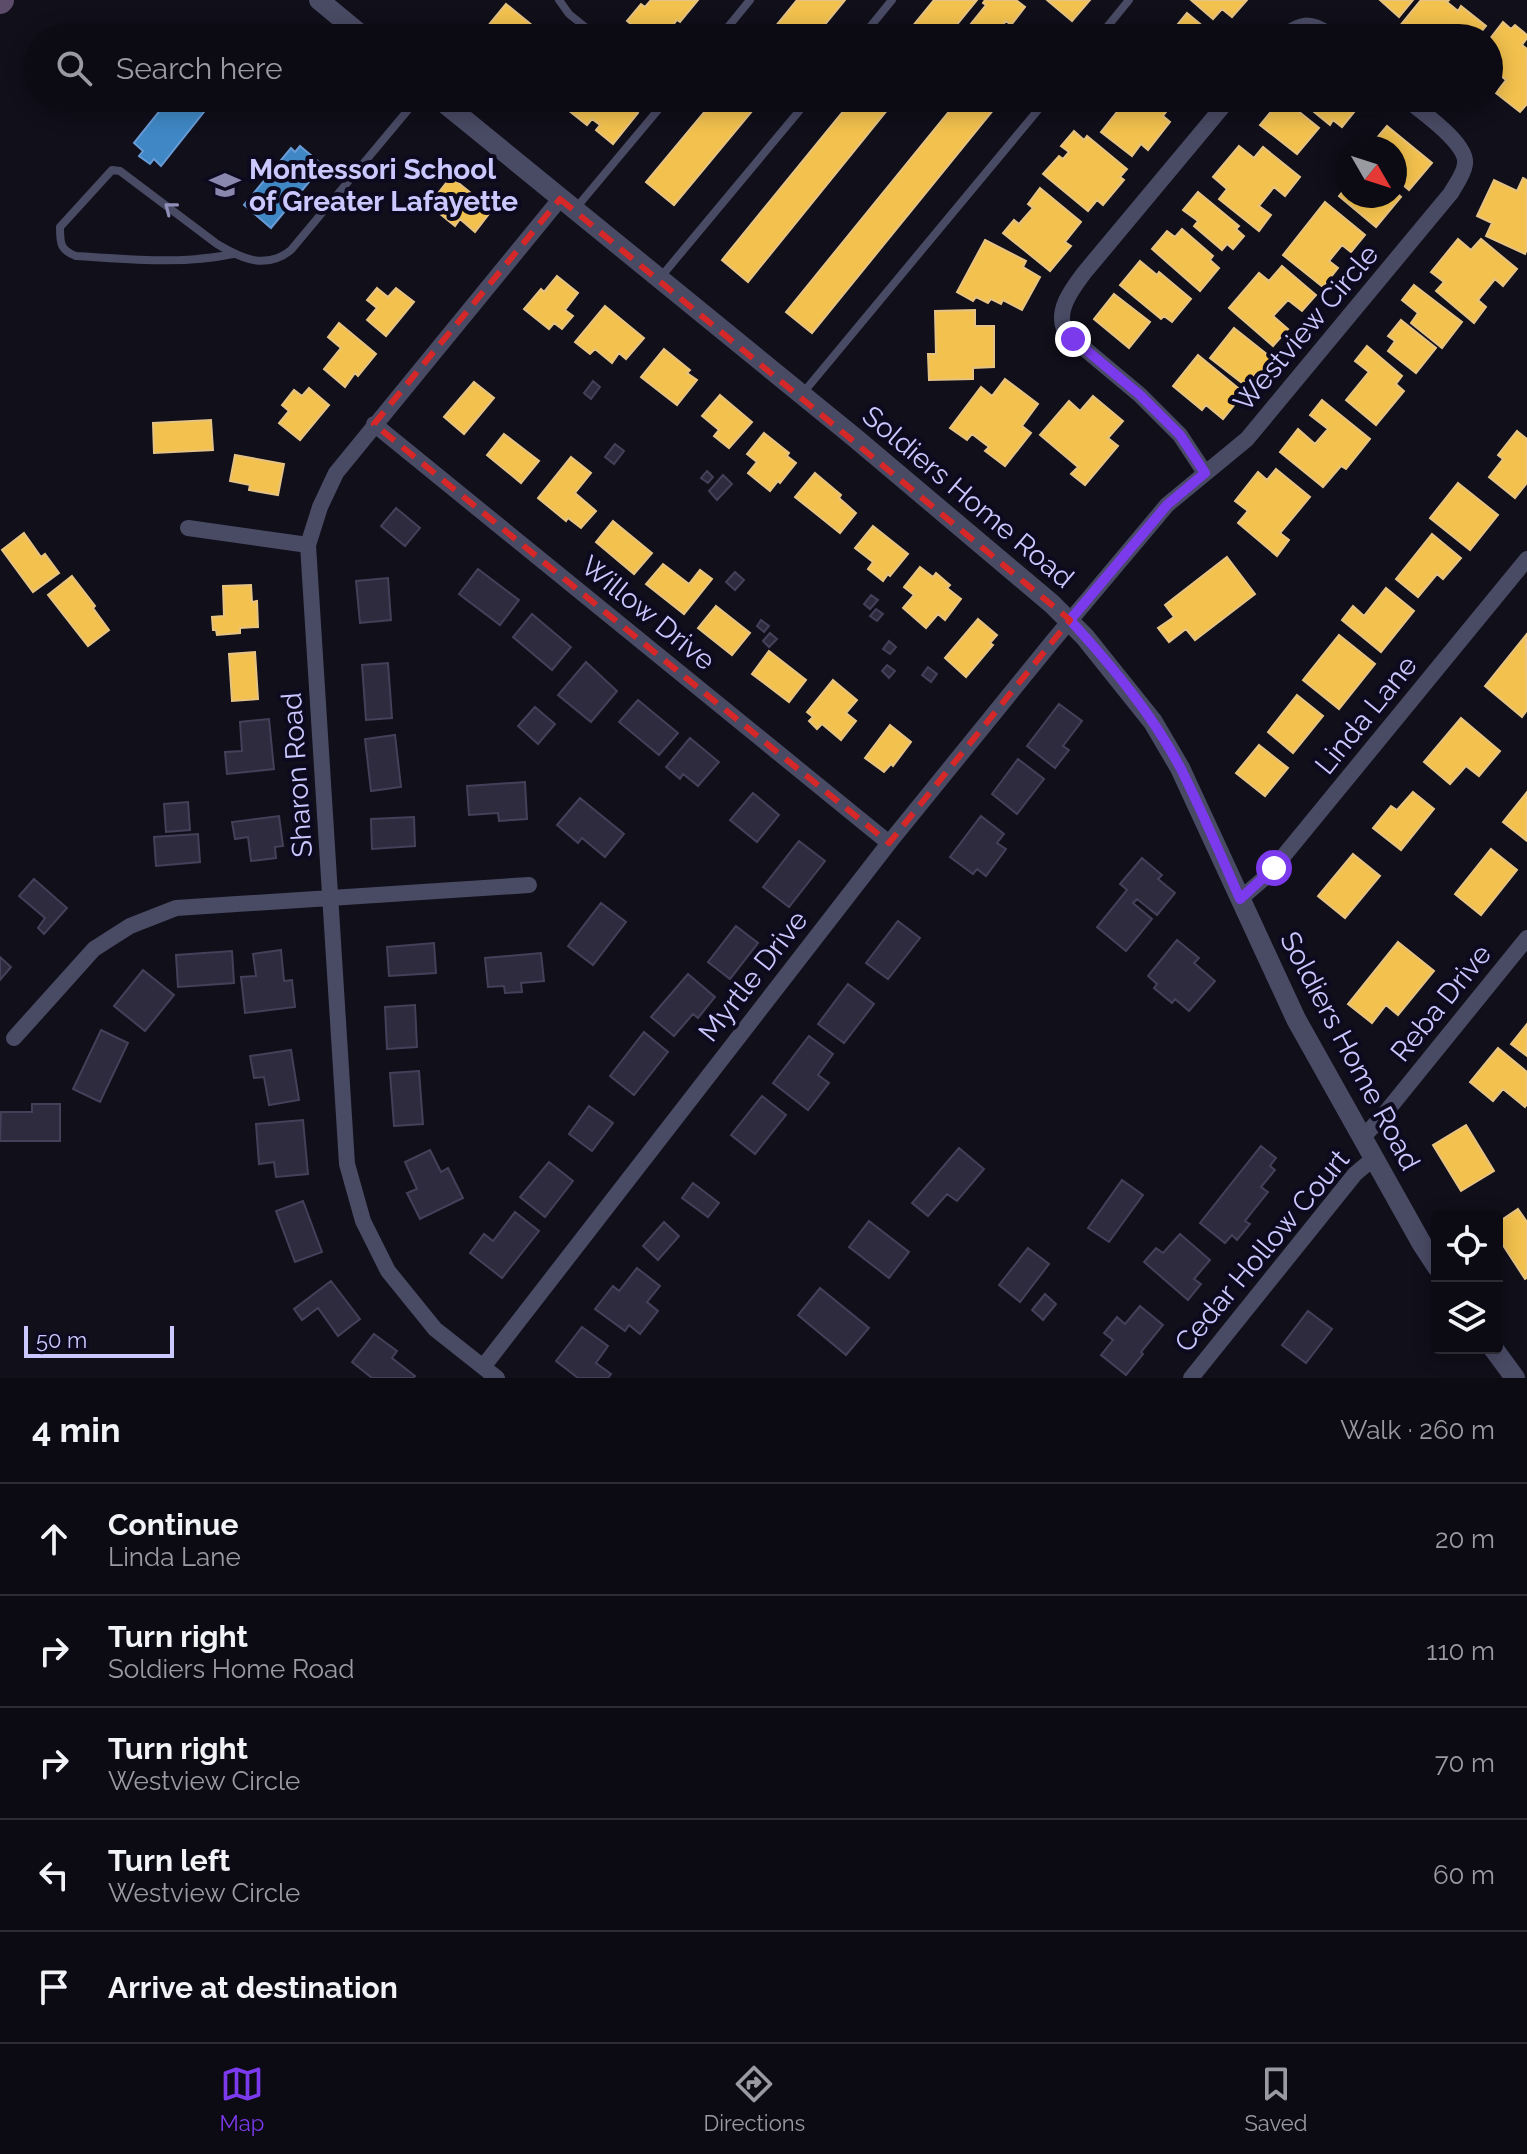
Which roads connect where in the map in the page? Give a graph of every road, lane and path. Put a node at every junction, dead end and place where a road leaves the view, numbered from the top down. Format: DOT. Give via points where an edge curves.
graph roads {
  1 [pos="319,0"];
  2 [pos="559,0"];
  3 [pos="750,0"];
  4 [pos="892,0"];
  5 [pos="1129,0"];
  6 [pos="348,24"];
  7 [pos="582,24"];
  8 [pos="730,24"];
  9 [pos="872,24"];
  10 [pos="1109,24"];
  11 [pos="406,112"];
  12 [pos="455,112"];
  13 [pos="655,112"];
  14 [pos="798,112"];
  15 [pos="1036,112"];
  16 [pos="1218,112"];
  17 [pos="1422,112"];
  18 [pos="567,204"];
  19 [pos="233,254"];
  20 [pos="659,279"];
  21 [pos="802,395"];
  22 [pos="374,424"];
  23 [pos="1205,473"];
  24 [pos="188,528"];
  25 [pos="308,545"];
  26 [pos="1527,559"];
  27 [pos="1070,620"];
  28 [pos="889,843"];
  29 [pos="529,885"];
  30 [pos="331,898"];
  31 [pos="1240,899"];
  32 [pos="1527,938"];
  33 [pos="14,1038"];
  34 [pos="1363,1137"];
  35 [pos="1374,1158"];
  36 [pos="1431,1258"];
  37 [pos="1497,1354"];
  38 [pos="490,1373"];
  39 [pos="1191,1378"];
  40 [pos="1515,1378"];
  1 -- 6 [label="street"];
  2 -- 7 [label="lane"];
  3 -- 8 [label="lane"];
  4 -- 9 [label="lane"];
  5 -- 10 [label="lane"];
  11 -- 19 [label="lane" via="291,250 271,261"];
  12 -- 18 [label="street, Soldiers Home Road"];
  13 -- 18 [label="lane"];
  14 -- 20 [label="lane"];
  15 -- 21 [label="lane"];
  16 -- 23 [label="street" via="1084,273 1063,310 1064,329 1180,435"];
  17 -- 23 [label="street, Westview Circle" via="1464,153 1466,162 1451,193 1247,439"];
  18 -- 20 [label="street, Soldiers Home Road"];
  18 -- 22 [label="street, Sharon Road"];
  19 -- 19 [label="lane, one-way" via="120,171 112,170 60,227 62,246 76,256 182,261"];
  20 -- 21 [label="street, Soldiers Home Road"];
  21 -- 27 [label="street, Soldiers Home Road"];
  22 -- 25 [label="street, Sharon Road" via="336,473"];
  22 -- 28 [label="street, Willow Drive"];
  23 -- 27 [label="street, Westview Circle" via="1167,505"];
  24 -- 25 [label="street"];
  25 -- 30 [label="street, Sharon Road"];
  26 -- 31 [label="street, Linda Lane" via="1268,875"];
  27 -- 28 [label="street, Myrtle Drive"];
  27 -- 31 [label="street, Soldiers Home Road" via="1153,722"];
  28 -- 38 [label="street, Myrtle Drive"];
  29 -- 30 [label="street"];
  30 -- 33 [label="street" via="176,908 130,926 94,949"];
  30 -- 38 [label="street, Sharon Road" via="347,1164 363,1221 388,1271 435,1329"];
  31 -- 34 [label="street, Soldiers Home Road" via="1296,1019"];
  32 -- 34 [label="street, Reba Drive"];
  34 -- 35 [label="street, Soldiers Home Road"];
  35 -- 36 [label="street, Soldiers Home Road"];
  35 -- 39 [label="street, Cedar Hollow Court" via="1355,1174"];
  37 -- 40 [label="street"];
}
